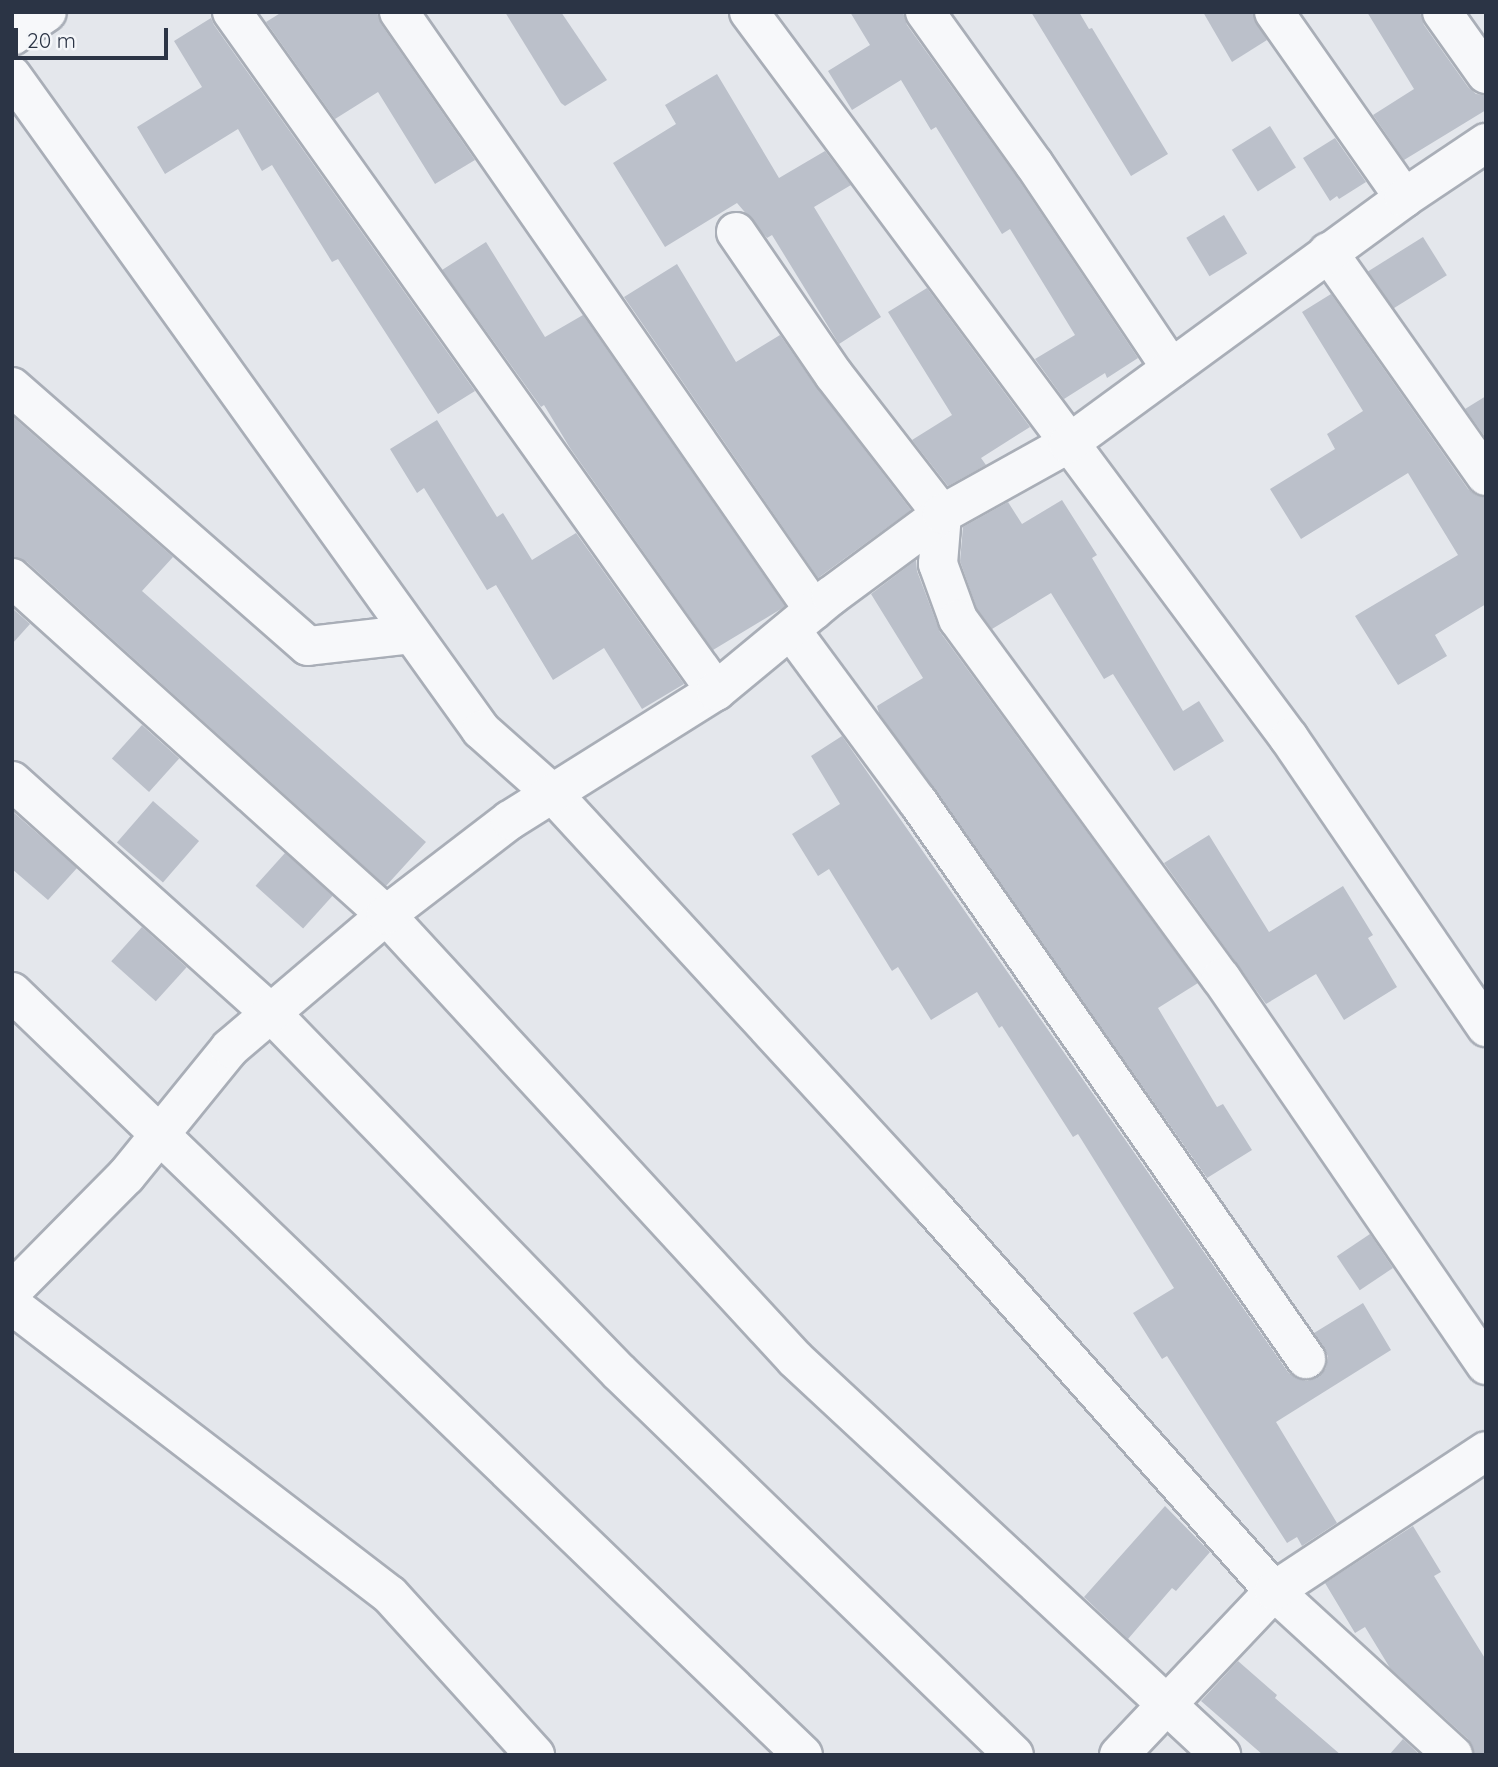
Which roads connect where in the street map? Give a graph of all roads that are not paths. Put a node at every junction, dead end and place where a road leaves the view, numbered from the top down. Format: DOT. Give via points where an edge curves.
graph roads {
  1 [pos="47,12"];
  2 [pos="232,12"];
  3 [pos="399,12"];
  4 [pos="749,12"];
  5 [pos="925,12"];
  6 [pos="1274,12"];
  7 [pos="1442,12"];
  8 [pos="12,36"];
  9 [pos="1486,74"];
  10 [pos="12,76"];
  11 [pos="1486,143"];
  12 [pos="1404,198"];
  13 [pos="736,232"];
  14 [pos="1328,252"];
  15 [pos="1171,368"];
  16 [pos="12,387"];
  17 [pos="1068,444"];
  18 [pos="1486,476"];
  19 [pos="942,514"];
  20 [pos="12,578"];
  21 [pos="803,620"];
  22 [pos="411,634"];
  23 [pos="716,691"];
  24 [pos="12,782"];
  25 [pos="552,793"];
  26 [pos="386,915"];
  27 [pos="12,992"];
  28 [pos="271,1013"];
  29 [pos="1486,1027"];
  30 [pos="160,1134"];
  31 [pos="12,1291"];
  32 [pos="12,1305"];
  33 [pos="1306,1359"];
  34 [pos="1486,1365"];
  35 [pos="1486,1451"];
  36 [pos="1274,1591"];
  37 [pos="1166,1704"];
  38 [pos="535,1755"];
  39 [pos="803,1755"];
  40 [pos="1014,1755"];
  41 [pos="1119,1755"];
  42 [pos="1221,1755"];
  43 [pos="1453,1755"];
  1 -- 8 [label="street"];
  2 -- 23 [label="street"];
  3 -- 21 [label="street"];
  4 -- 17 [label="street"];
  5 -- 15 [label="street"];
  6 -- 12 [label="street"];
  7 -- 9 [label="street"];
  10 -- 22 [label="street"];
  11 -- 12 [label="street"];
  12 -- 14 [label="street"];
  13 -- 19 [label="street" via="834,374"];
  14 -- 15 [label="street"];
  14 -- 18 [label="street"];
  15 -- 17 [label="street"];
  16 -- 22 [label="street" via="308,646"];
  17 -- 19 [label="street"];
  17 -- 29 [label="street" via="1289,738"];
  19 -- 21 [label="street"];
  19 -- 34 [label="street" via="938,564 958,619 1221,978"];
  20 -- 26 [label="street"];
  21 -- 23 [label="street"];
  21 -- 33 [label="street" via="918,802"];
  22 -- 25 [label="street" via="481,730"];
  23 -- 25 [label="street"];
  24 -- 28 [label="street"];
  25 -- 26 [label="street"];
  25 -- 36 [label="street" via="932,1206"];
  26 -- 28 [label="street"];
  26 -- 37 [label="street" via="795,1360"];
  27 -- 30 [label="street"];
  28 -- 30 [label="street" via="230,1048"];
  28 -- 40 [label="street" via="619,1372"];
  30 -- 31 [label="street"];
  30 -- 39 [label="street"];
  32 -- 38 [label="street" via="390,1595"];
  35 -- 36 [label="street"];
  36 -- 37 [label="street"];
  36 -- 43 [label="street"];
  37 -- 41 [label="street"];
  37 -- 42 [label="street"];
}
